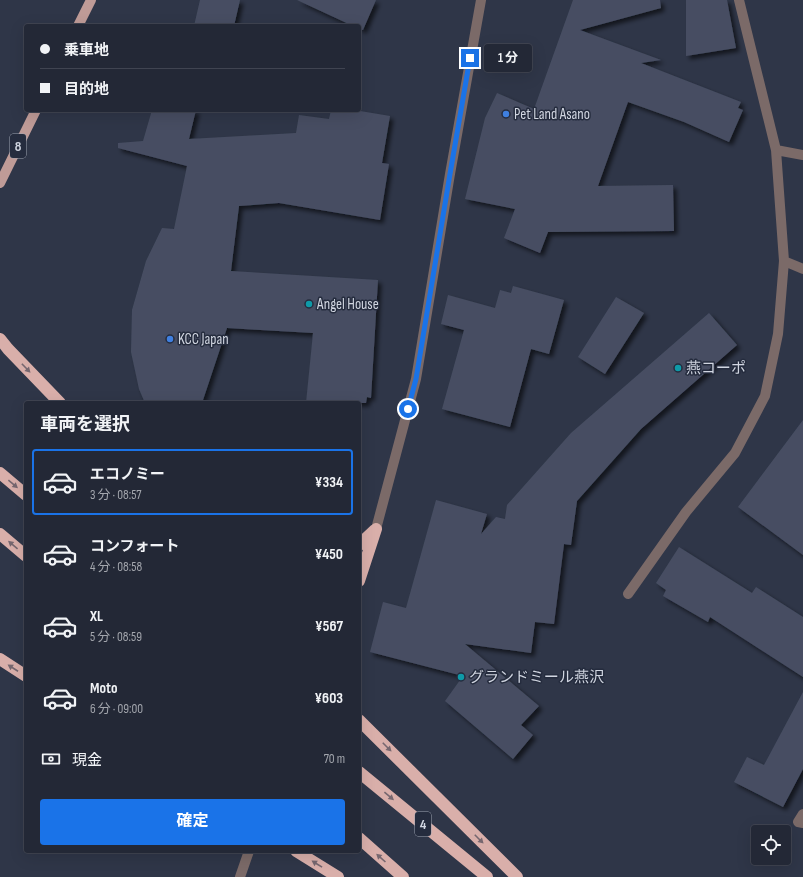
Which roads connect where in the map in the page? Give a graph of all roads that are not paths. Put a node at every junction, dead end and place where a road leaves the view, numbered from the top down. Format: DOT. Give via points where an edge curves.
graph roads {
  1 [pos="91,0"];
  2 [pos="481,0"];
  3 [pos="738,0"];
  4 [pos="79,24"];
  5 [pos="35,112"];
  6 [pos="776,150"];
  7 [pos="803,155"];
  8 [pos="0,182"];
  9 [pos="784,261"];
  10 [pos="803,269"];
  11 [pos="0,339"];
  12 [pos="58,401"];
  13 [pos="0,473"];
  14 [pos="24,493"];
  15 [pos="376,529"];
  16 [pos="0,534"];
  17 [pos="361,543"];
  18 [pos="24,554"];
  19 [pos="361,575"];
  20 [pos="628,594"];
  21 [pos="0,660"];
  22 [pos="24,675"];
  23 [pos="361,722"];
  24 [pos="361,774"];
  25 [pos="803,814"];
  26 [pos="803,823"];
  27 [pos="361,840"];
  28 [pos="248,853"];
  29 [pos="299,853"];
  30 [pos="240,877"];
  31 [pos="338,877"];
  32 [pos="403,877"];
  33 [pos="487,877"];
  34 [pos="517,877"];
  1 -- 4 [label="main road"];
  2 -- 15 [label="street" via="416,379"];
  3 -- 6 [label="street"];
  5 -- 8 [label="main road, 8"];
  6 -- 7 [label="street"];
  6 -- 9 [label="street"];
  9 -- 10 [label="street"];
  9 -- 20 [label="street" via="778,334 765,396 735,453 686,512"];
  11 -- 12 [label="highway, one-way"];
  13 -- 14 [label="highway, one-way"];
  15 -- 17 [label="highway"];
  15 -- 19 [label="highway"];
  18 -- 16 [label="highway, one-way"];
  22 -- 21 [label="highway, one-way"];
  23 -- 34 [label="highway, one-way"];
  24 -- 33 [label="highway, 4, one-way"];
  25 -- 26 [label="street" via="798,822"];
  32 -- 27 [label="highway, one-way"];
  28 -- 30 [label="street"];
  31 -- 29 [label="highway, one-way"];
}
